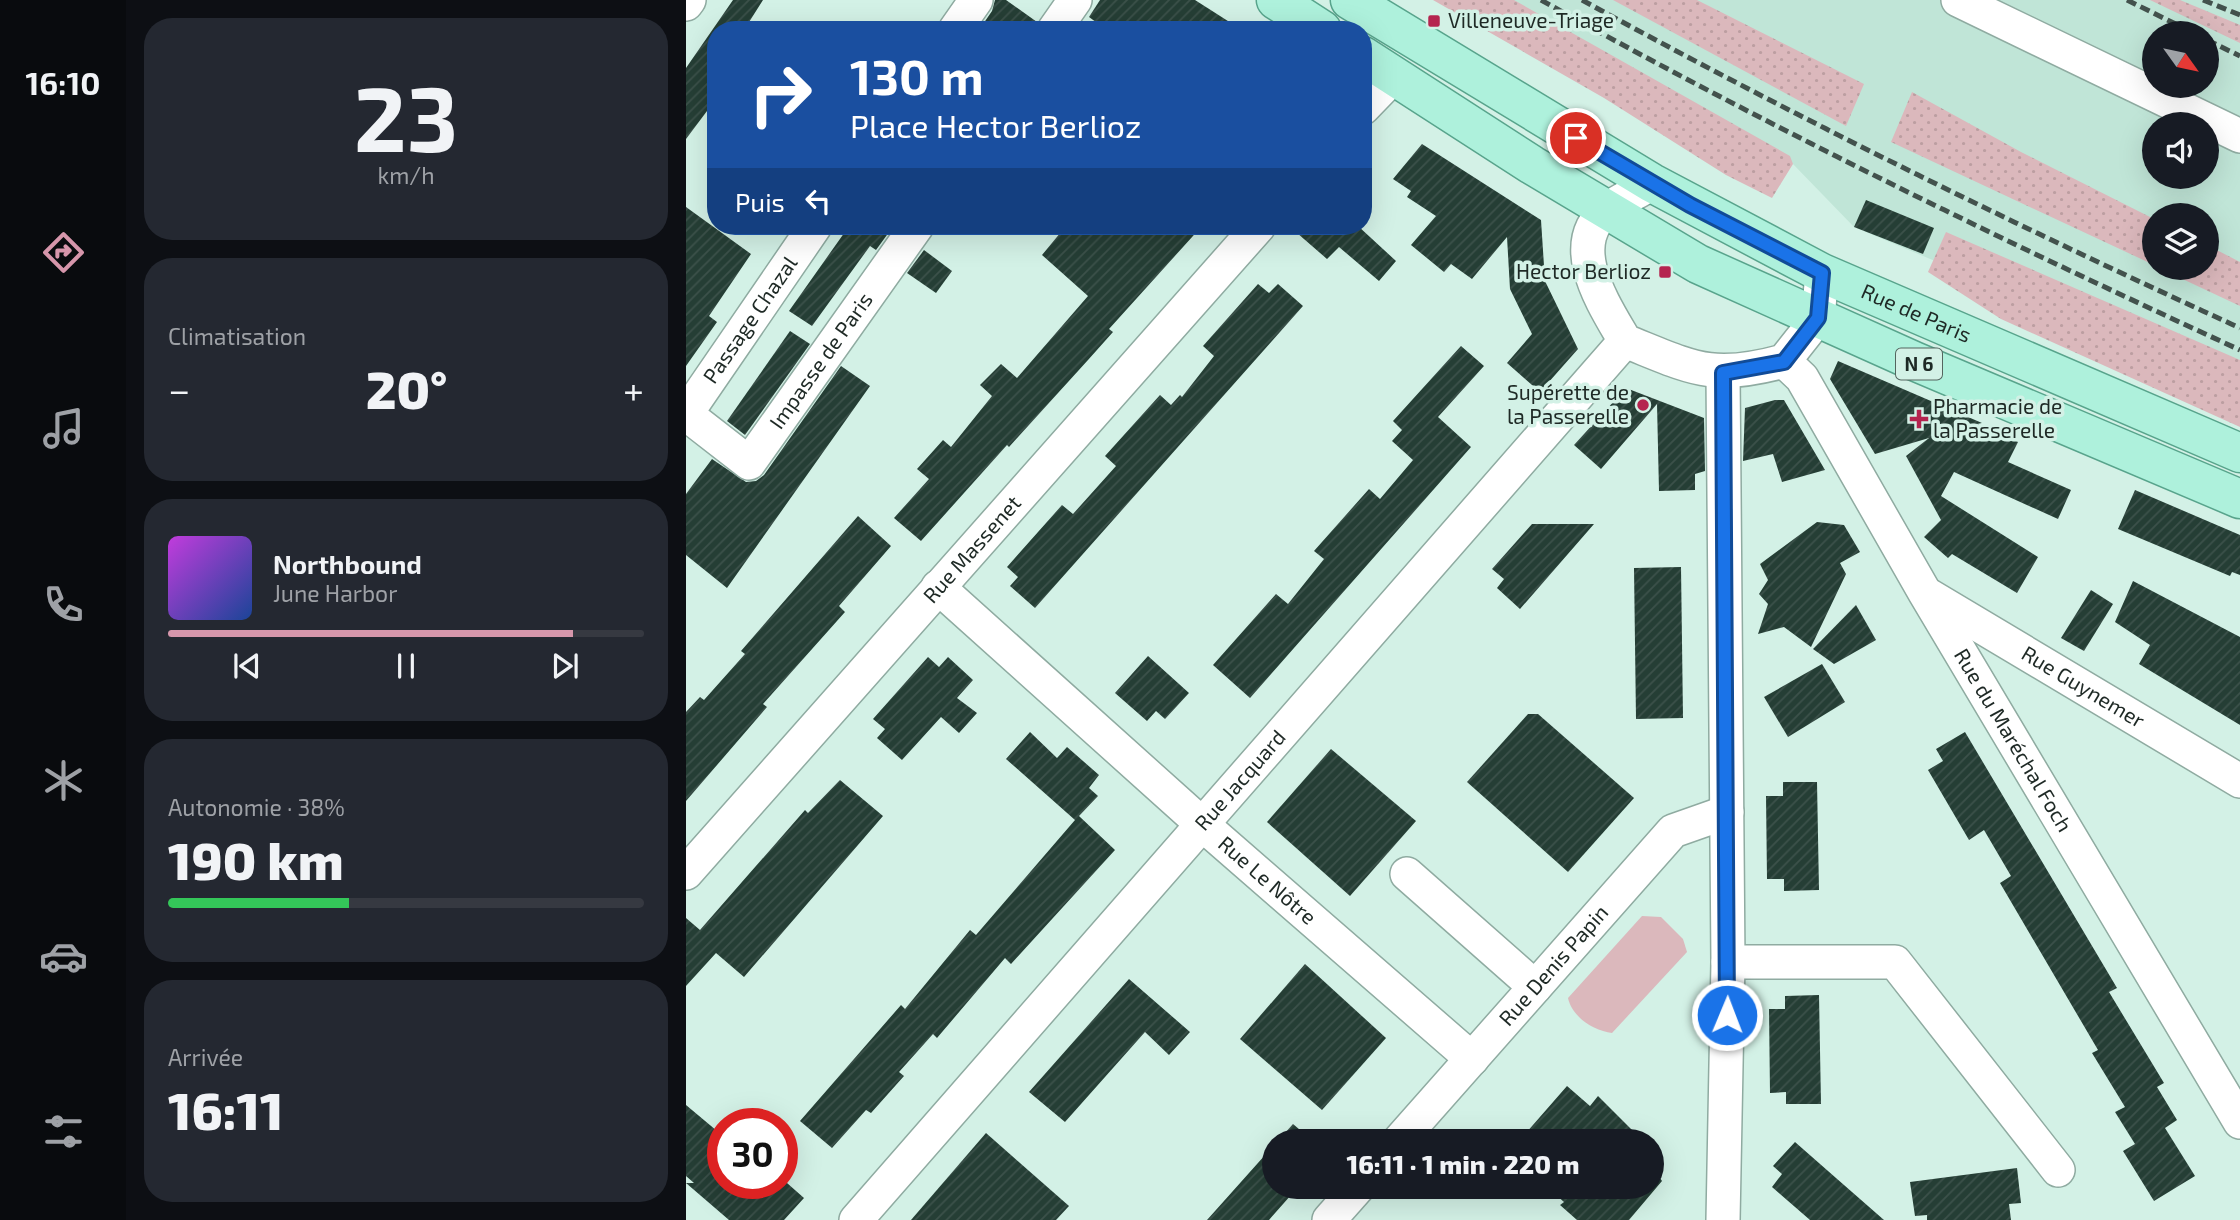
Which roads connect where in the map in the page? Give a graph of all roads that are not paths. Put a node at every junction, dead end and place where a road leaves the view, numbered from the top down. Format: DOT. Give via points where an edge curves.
graph roads {
  1 [pos="976,0"];
  2 [pos="1075,0"];
  3 [pos="1276,0"];
  4 [pos="1350,0"];
  5 [pos="1958,0"];
  6 [pos="961,21"];
  7 [pos="1060,21"];
  8 [pos="1308,21"];
  9 [pos="1378,66"];
  10 [pos="1372,83"];
  11 [pos="2240,136"];
  12 [pos="1652,184"];
  13 [pos="1608,209"];
  14 [pos="809,235"];
  15 [pos="911,235"];
  16 [pos="1251,235"];
  17 [pos="1822,273"];
  18 [pos="1818,318"];
  19 [pos="1625,341"];
  20 [pos="1784,362"];
  21 [pos="1723,373"];
  22 [pos="686,414"];
  23 [pos="718,438"];
  24 [pos="2240,453"];
  25 [pos="2240,499"];
  26 [pos="938,587"];
  27 [pos="1925,593"];
  28 [pos="2240,781"];
  29 [pos="1727,812"];
  30 [pos="1203,825"];
  31 [pos="686,873"];
  32 [pos="1407,874"];
  33 [pos="1728,962"];
  34 [pos="1535,987"];
  35 [pos="1472,1059"];
  36 [pos="2240,1122"];
  37 [pos="1410,1129"];
  38 [pos="2058,1170"];
  39 [pos="1348,1199"];
  40 [pos="856,1220"];
  41 [pos="1329,1220"];
  42 [pos="1723,1220"];
  1 -- 6 [label="street"];
  2 -- 7 [label="street"];
  3 -- 8 [label="main road"];
  4 -- 12 [label="main road, Rue de Paris / N 6"];
  5 -- 11 [label="street"];
  9 -- 10 [label="street"];
  9 -- 13 [label="main road, Rue de Paris / N 6"];
  12 -- 13 [label="street"];
  12 -- 17 [label="main road, Rue de Paris / N 6"];
  13 -- 18 [label="main road, Rue de Paris / N 6" via="1698,264"];
  13 -- 19 [label="street" via="1588,235 1591,276"];
  14 -- 22 [label="street, Passage Chazal"];
  15 -- 23 [label="street, Impasse de Paris" via="749,463"];
  16 -- 26 [label="street, Rue Massenet"];
  17 -- 18 [label="street"];
  17 -- 24 [label="main road, Rue de Paris / N 6"];
  18 -- 20 [label="street"];
  18 -- 25 [label="main road, Rue de Paris / N 6"];
  19 -- 21 [label="street" via="1694,369"];
  19 -- 30 [label="street, Rue Jacquard"];
  20 -- 21 [label="street"];
  20 -- 27 [label="street, Rue du Maréchal Foch" via="1802,378"];
  21 -- 29 [label="street"];
  22 -- 23 [label="street, Passage Chazal"];
  26 -- 30 [label="street, Rue Le Nôtre"];
  26 -- 31 [label="street, Rue Massenet"];
  27 -- 28 [label="street, Rue Guynemer"];
  27 -- 36 [label="street, Rue du Maréchal Foch"];
  29 -- 33 [label="street"];
  29 -- 34 [label="street, Rue Denis Papin" via="1673,831"];
  30 -- 35 [label="street, Rue Le Nôtre"];
  30 -- 40 [label="street, Rue Jacquard"];
  32 -- 34 [label="street"];
  33 -- 38 [label="street" via="1895,962"];
  33 -- 42 [label="street"];
  34 -- 35 [label="street, Rue Denis Papin"];
  35 -- 37 [label="street, Rue Denis Papin"];
  39 -- 41 [label="street"];
}
